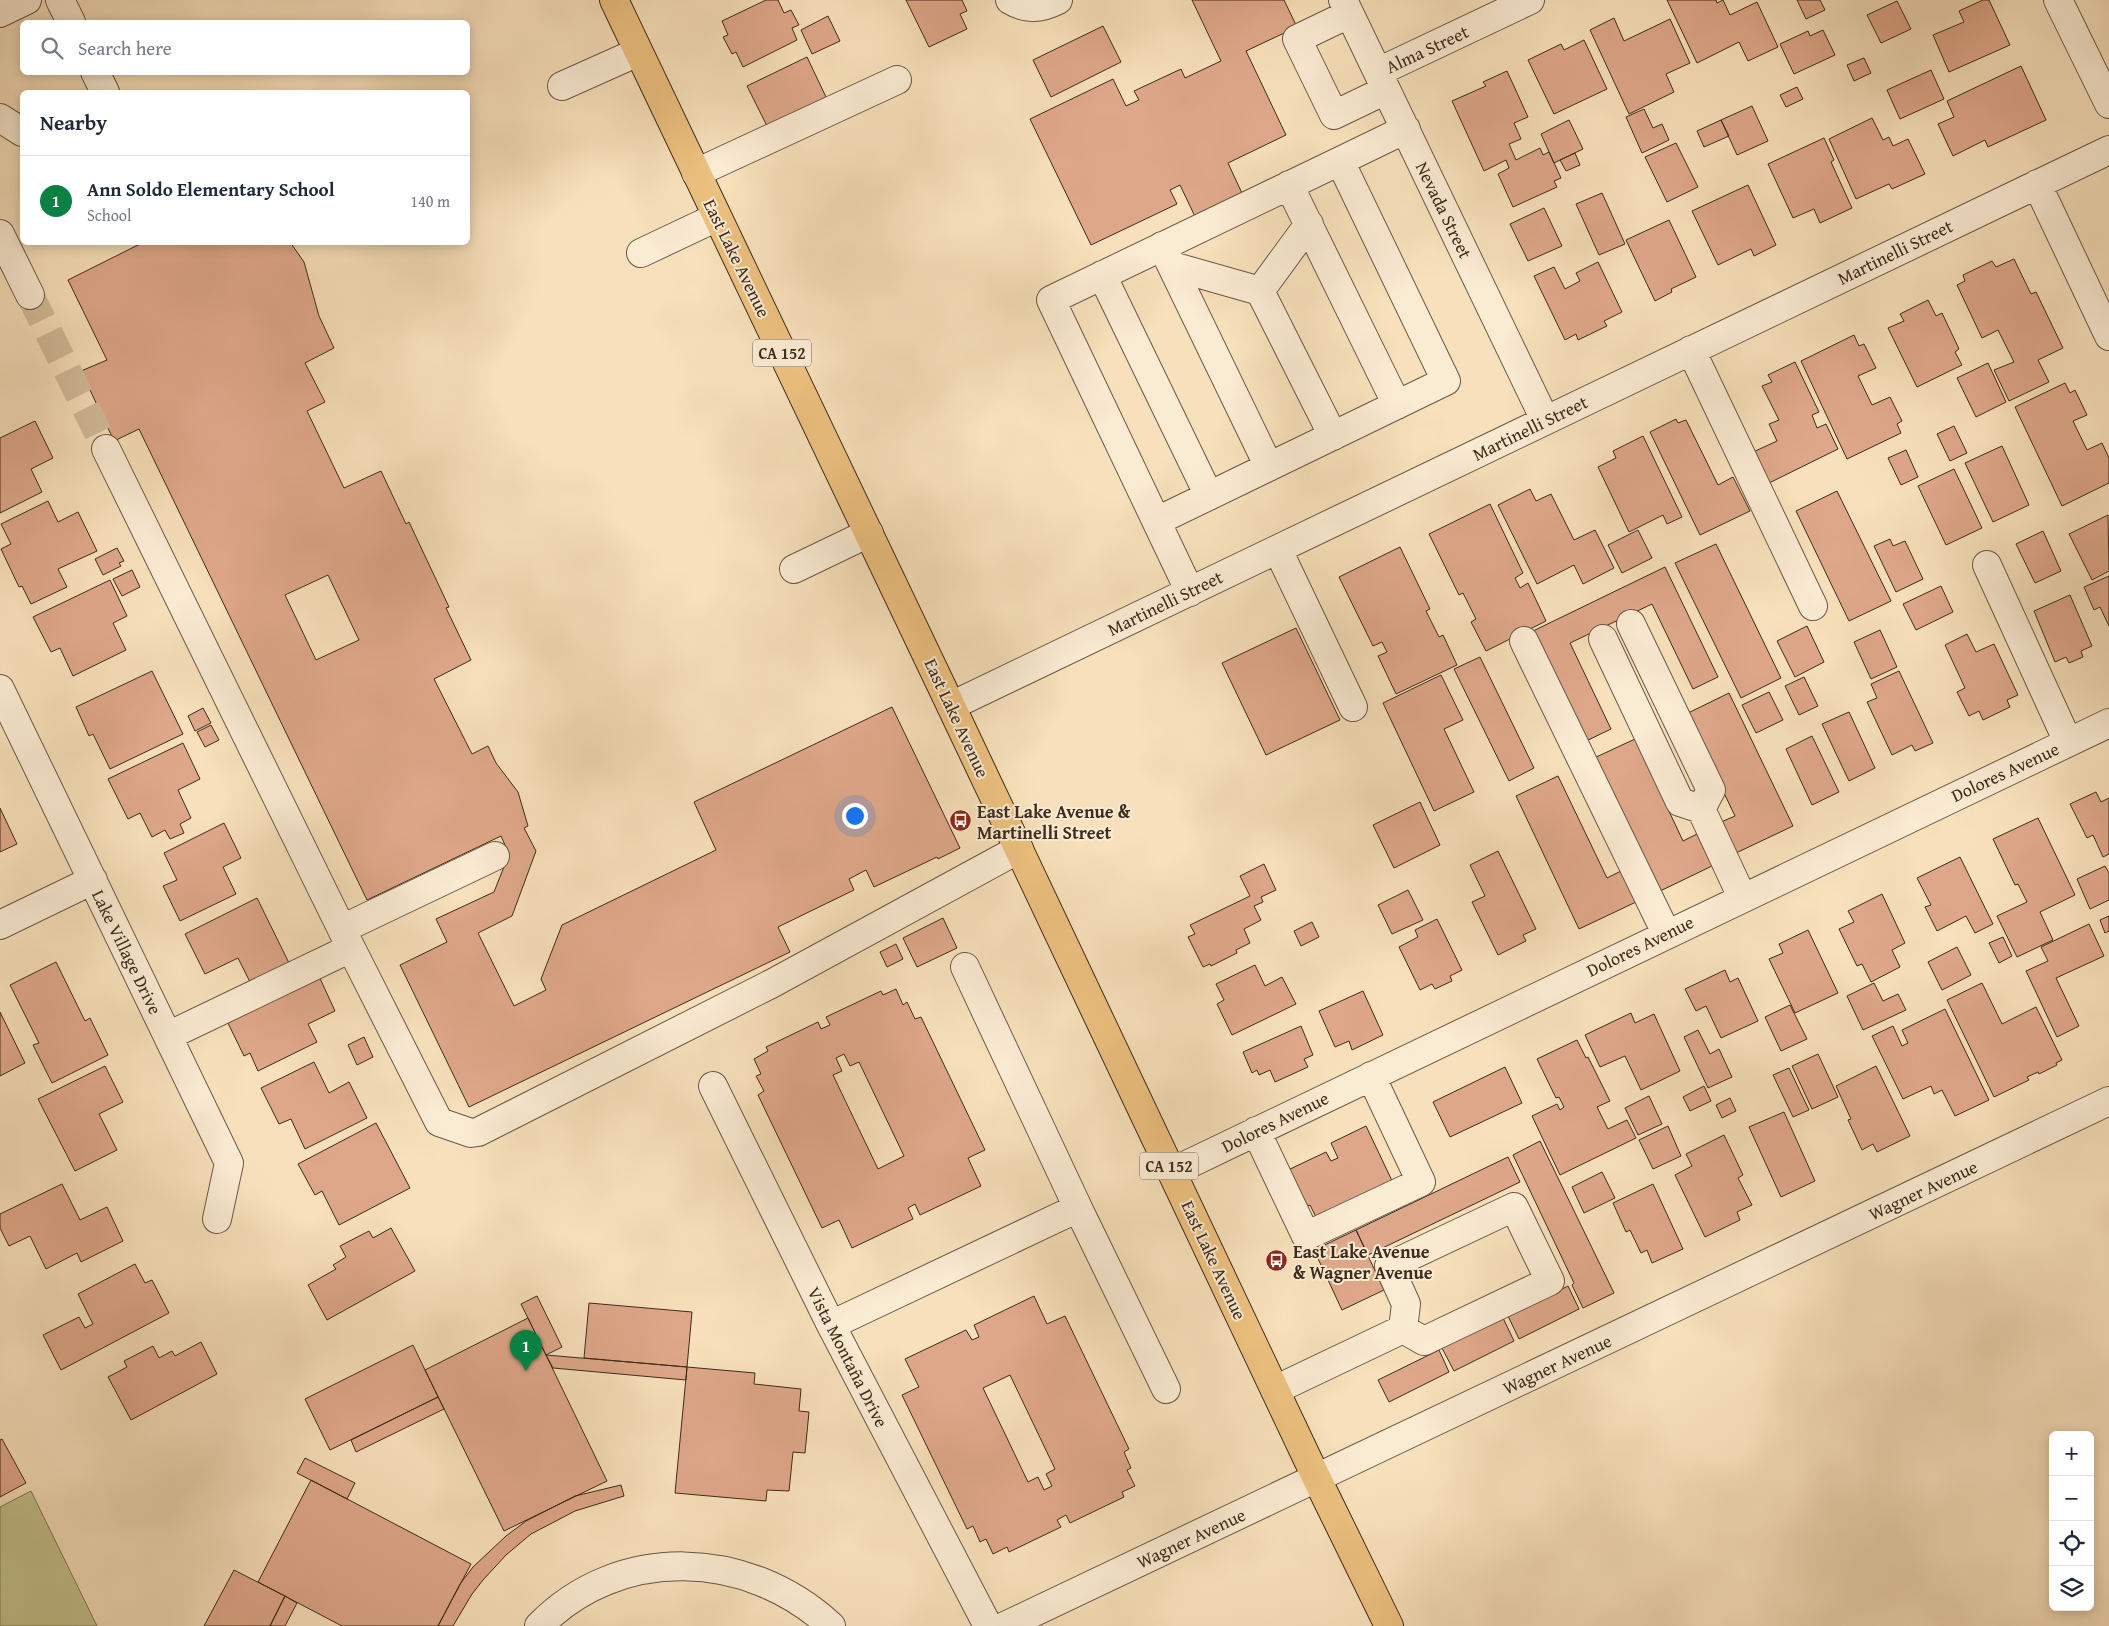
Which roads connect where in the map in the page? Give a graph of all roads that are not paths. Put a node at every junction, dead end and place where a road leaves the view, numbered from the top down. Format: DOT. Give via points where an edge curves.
graph roads {
  1 [pos="28,0"];
  2 [pos="60,0"];
  3 [pos="614,0"];
  4 [pos="1010,0"];
  5 [pos="1058,0"];
  6 [pos="1530,0"];
  7 [pos="2058,0"];
  8 [pos="1346,7"];
  9 [pos="0,13"];
  10 [pos="70,20"];
  11 [pos="638,52"];
  12 [pos="97,75"];
  13 [pos="897,80"];
  14 [pos="1382,81"];
  15 [pos="562,86"];
  16 [pos="104,90"];
  17 [pos="2109,104"];
  18 [pos="0,118"];
  19 [pos="1406,129"];
  20 [pos="20,131"];
  21 [pos="2109,150"];
  22 [pos="1340,161"];
  23 [pos="696,174"];
  24 [pos="2037,184"];
  25 [pos="1289,185"];
  26 [pos="717,216"];
  27 [pos="1309,224"];
  28 [pos="0,234"];
  29 [pos="641,253"];
  30 [pos="1167,256"];
  31 [pos="1102,275"];
  32 [pos="1260,291"];
  33 [pos="30,295"];
  34 [pos="2109,336"];
  35 [pos="1691,350"];
  36 [pos="1397,405"];
  37 [pos="1546,420"];
  38 [pos="1333,436"];
  39 [pos="106,448"];
  40 [pos="1268,467"];
  41 [pos="1209,496"];
  42 [pos="1157,521"];
  43 [pos="869,533"];
  44 [pos="1278,550"];
  45 [pos="1986,565"];
  46 [pos="794,569"];
  47 [pos="1190,592"];
  48 [pos="1813,606"];
  49 [pos="1631,624"];
  50 [pos="1602,639"];
  51 [pos="1524,641"];
  52 [pos="0,689"];
  53 [pos="951,706"];
  54 [pos="1353,707"];
  55 [pos="2109,723"];
  56 [pos="2068,742"];
  57 [pos="1701,809"];
  58 [pos="1019,849"];
  59 [pos="495,856"];
  60 [pos="92,880"];
  61 [pos="1742,897"];
  62 [pos="0,925"];
  63 [pos="1666,933"];
  64 [pos="346,938"];
  65 [pos="965,967"];
  66 [pos="168,1036"];
  67 [pos="1371,1076"];
  68 [pos="713,1086"];
  69 [pos="2109,1101"];
  70 [pos="1256,1131"];
  71 [pos="1172,1172"];
  72 [pos="1078,1208"];
  73 [pos="217,1219"];
  74 [pos="831,1325"];
  75 [pos="1403,1329"];
  76 [pos="1166,1389"];
  77 [pos="1275,1390"];
  78 [pos="1317,1479"];
  79 [pos="539,1626"];
  80 [pos="831,1626"];
  81 [pos="988,1626"];
  82 [pos="1005,1626"];
  83 [pos="1389,1626"];
  1 -- 9 [label="street"];
  2 -- 10 [label="street"];
  3 -- 11 [label="main road, East Lake Avenue / CA 152"];
  4 -- 5 [label="street" via="1035,8"];
  6 -- 14 [label="street, Alma Street"];
  7 -- 17 [label="street"];
  8 -- 14 [label="street, Nevada Street"];
  8 -- 14 [label="street, Alma Street" via="1298,39 1334,115"];
  11 -- 15 [label="street"];
  11 -- 23 [label="main road, East Lake Avenue / CA 152"];
  12 -- 16 [label="street"];
  13 -- 23 [label="street"];
  14 -- 19 [label="street, Nevada Street"];
  18 -- 20 [label="street"];
  19 -- 22 [label="street"];
  19 -- 37 [label="street, Nevada Street"];
  21 -- 24 [label="street, Martinelli Street"];
  22 -- 25 [label="street"];
  22 -- 36 [label="street" via="1446,381"];
  23 -- 26 [label="main road, East Lake Avenue / CA 152"];
  24 -- 34 [label="street"];
  24 -- 35 [label="street, Martinelli Street"];
  25 -- 27 [label="street"];
  25 -- 30 [label="street"];
  26 -- 29 [label="street"];
  26 -- 43 [label="main road, East Lake Avenue / CA 152"];
  27 -- 32 [label="street"];
  27 -- 36 [label="street"];
  28 -- 33 [label="street"];
  30 -- 31 [label="street"];
  30 -- 32 [label="street"];
  30 -- 40 [label="street"];
  31 -- 41 [label="street"];
  31 -- 42 [label="street" via="1051,300"];
  32 -- 38 [label="street"];
  35 -- 37 [label="street, Martinelli Street"];
  35 -- 48 [label="street"];
  36 -- 38 [label="street"];
  37 -- 44 [label="street, Martinelli Street"];
  38 -- 40 [label="street"];
  39 -- 64 [label="street"];
  40 -- 41 [label="street"];
  41 -- 42 [label="street"];
  42 -- 47 [label="street"];
  43 -- 46 [label="street"];
  43 -- 53 [label="main road, East Lake Avenue / CA 152"];
  44 -- 47 [label="street, Martinelli Street"];
  44 -- 54 [label="street"];
  45 -- 56 [label="street"];
  47 -- 53 [label="street, Martinelli Street"];
  49 -- 57 [label="street" via="1711,790"];
  50 -- 57 [label="street" via="1680,802"];
  51 -- 63 [label="street"];
  52 -- 60 [label="street, Lake Village Drive"];
  53 -- 58 [label="main road, East Lake Avenue / CA 152"];
  55 -- 56 [label="street, Dolores Avenue"];
  56 -- 61 [label="street, Dolores Avenue"];
  57 -- 61 [label="street"];
  58 -- 64 [label="street" via="771,984 471,1133 439,1122 435,1117"];
  58 -- 71 [label="main road, East Lake Avenue / CA 152"];
  59 -- 64 [label="street"];
  60 -- 62 [label="street"];
  60 -- 66 [label="street, Lake Village Drive"];
  61 -- 63 [label="street, Dolores Avenue"];
  63 -- 67 [label="street, Dolores Avenue"];
  64 -- 66 [label="street"];
  65 -- 72 [label="street"];
  66 -- 73 [label="street, Lake Village Drive" via="229,1163"];
  67 -- 70 [label="street, Dolores Avenue"];
  67 -- 70 [label="street" via="1421,1182 1306,1236"];
  68 -- 74 [label="street, Vista Montaña Drive"];
  69 -- 78 [label="street, Wagner Avenue"];
  70 -- 71 [label="street, Dolores Avenue"];
  71 -- 77 [label="main road, East Lake Avenue / CA 152"];
  72 -- 74 [label="street"];
  72 -- 76 [label="street"];
  74 -- 81 [label="street, Vista Montaña Drive"];
  75 -- 75 [label="street" via="1406,1304 1389,1266 1514,1206 1550,1281 1424,1341"];
  75 -- 77 [label="street"];
  77 -- 78 [label="main road, East Lake Avenue / CA 152"];
  78 -- 82 [label="street, Wagner Avenue"];
  78 -- 83 [label="main road, East Lake Avenue / CA 152"];
  79 -- 80 [label="street" via="554,1610 594,1585 636,1571 677,1565 707,1567 762,1583 797,1600"];
}
